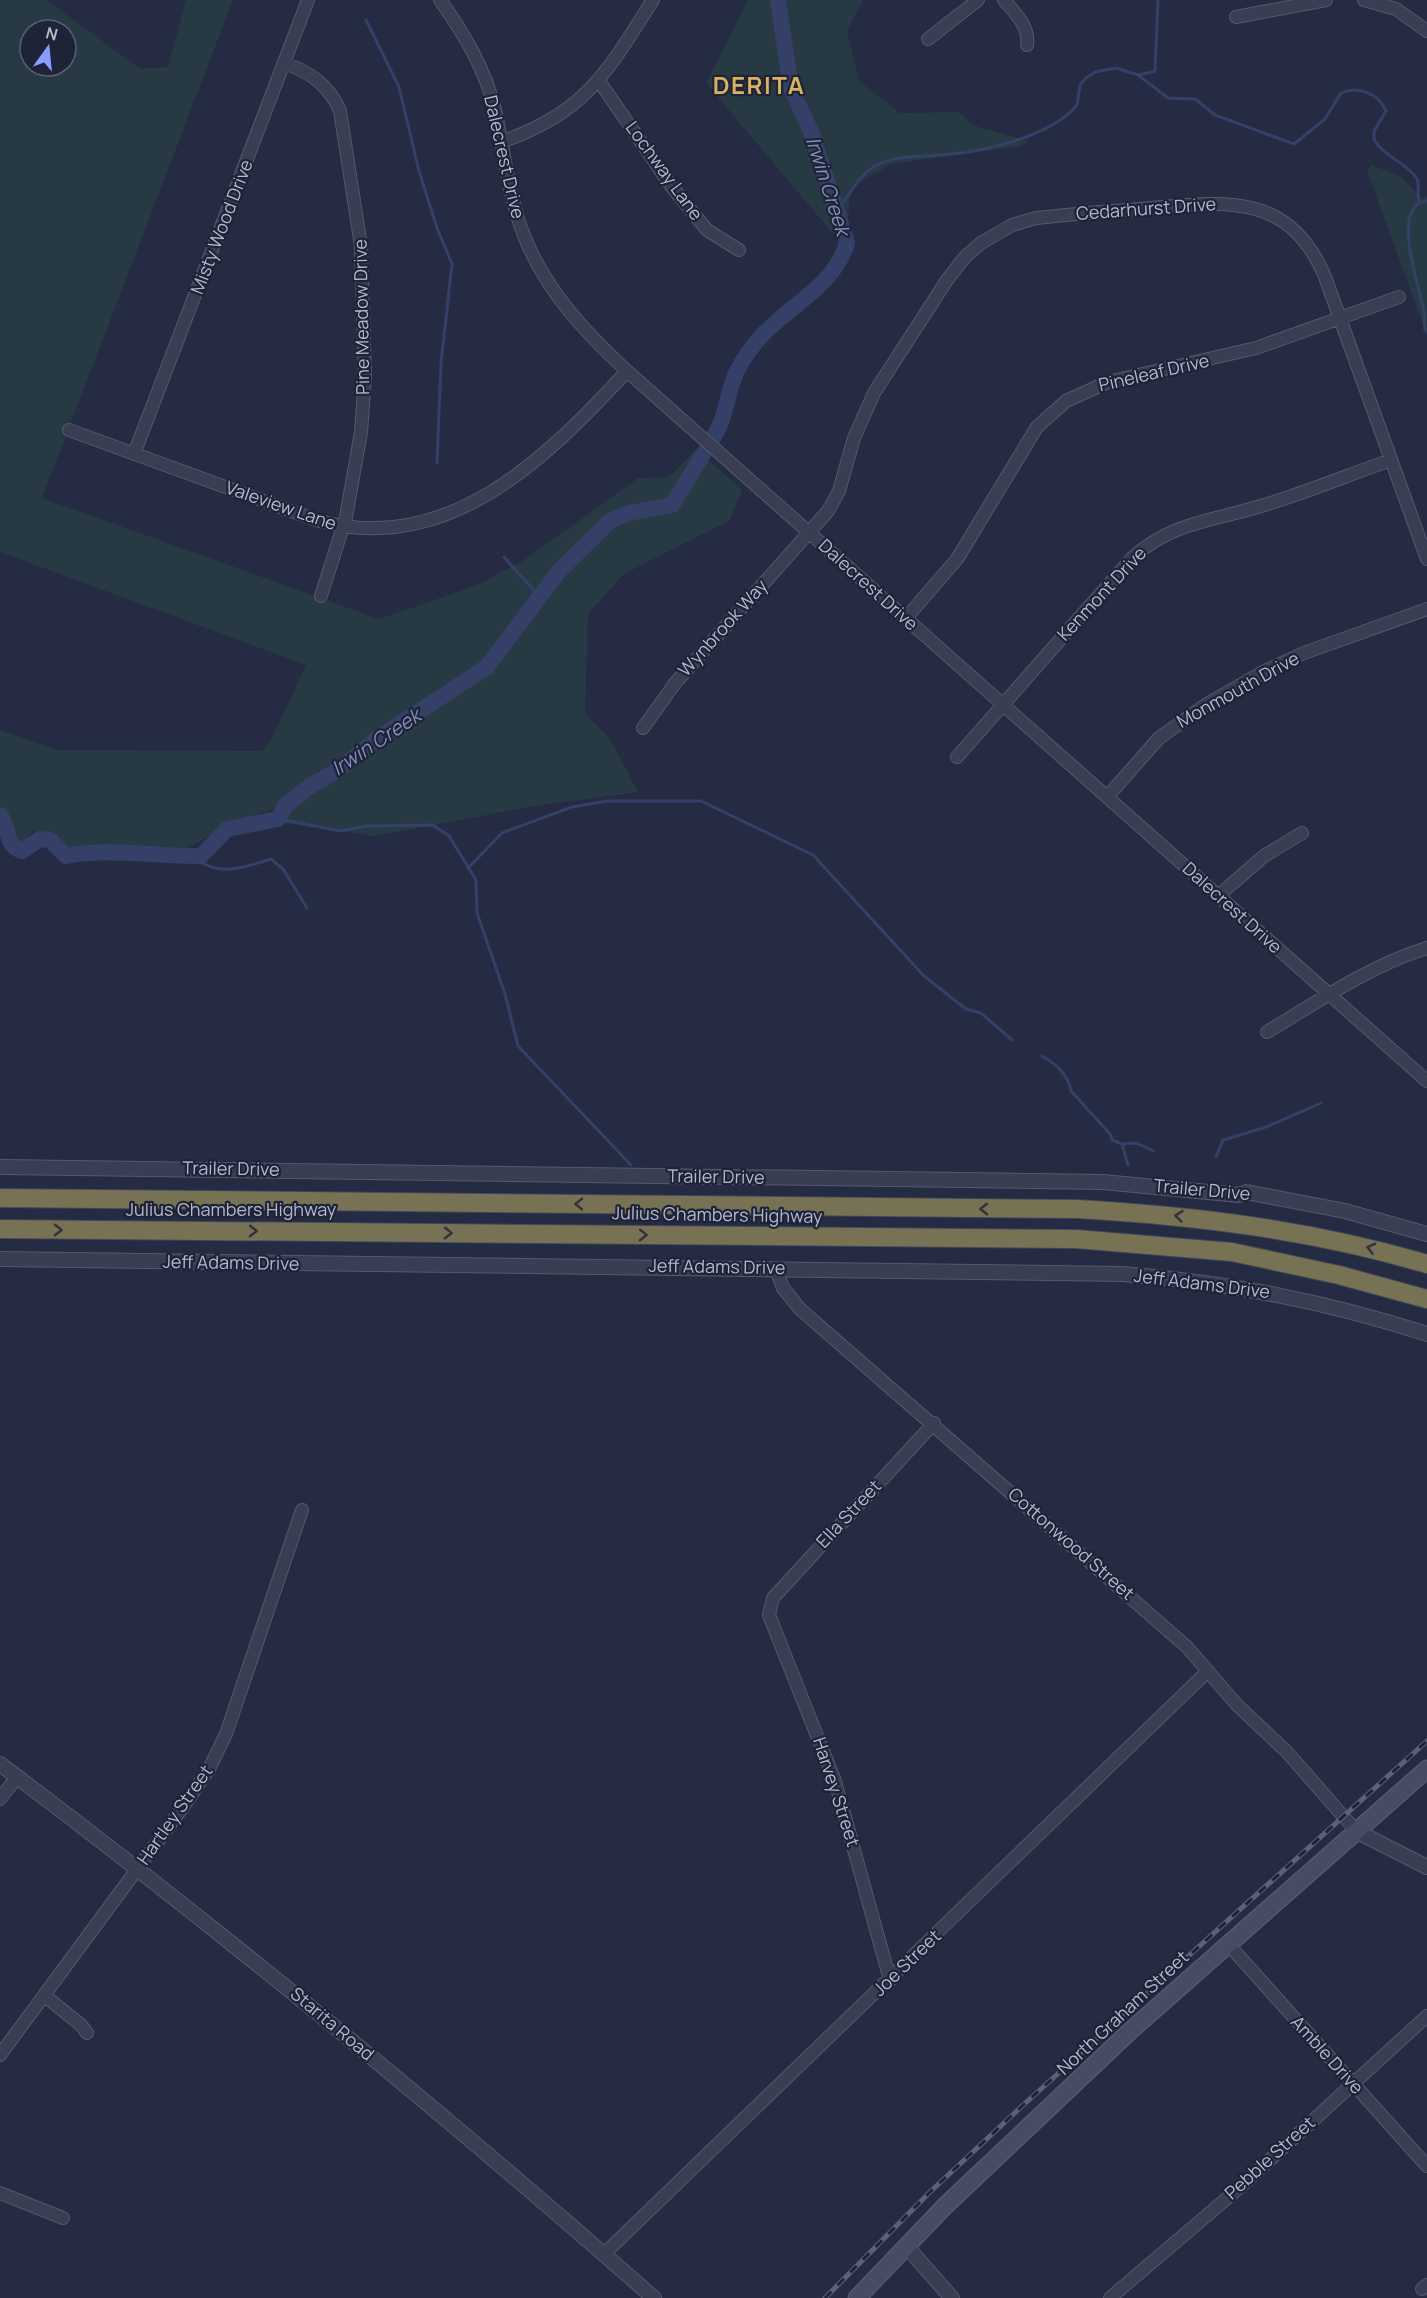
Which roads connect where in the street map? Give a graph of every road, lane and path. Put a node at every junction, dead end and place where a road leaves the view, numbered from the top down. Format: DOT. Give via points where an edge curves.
graph roads {
  1 [pos="308,0"];
  2 [pos="440,0"];
  3 [pos="653,0"];
  4 [pos="978,0"];
  5 [pos="1004,0"];
  6 [pos="1326,0"];
  7 [pos="1364,0"];
  8 [pos="1236,17"];
  9 [pos="1427,30"];
  10 [pos="928,39"];
  11 [pos="1027,45"];
  12 [pos="284,63"];
  13 [pos="599,81"];
  14 [pos="501,142"];
  15 [pos="739,250"];
  16 [pos="1399,297"];
  17 [pos="1340,318"];
  18 [pos="627,371"];
  19 [pos="69,430"];
  20 [pos="135,454"];
  21 [pos="1391,460"];
  22 [pos="343,528"];
  23 [pos="809,532"];
  24 [pos="1427,559"];
  25 [pos="321,596"];
  26 [pos="1427,609"];
  27 [pos="906,618"];
  28 [pos="1003,704"];
  29 [pos="642,728"];
  30 [pos="957,757"];
  31 [pos="1107,797"];
  32 [pos="1302,833"];
  33 [pos="1218,896"];
  34 [pos="1427,948"];
  35 [pos="1329,994"];
  36 [pos="1267,1032"];
  37 [pos="1427,1081"];
  38 [pos="0,1167"];
  39 [pos="0,1198"];
  40 [pos="0,1229"];
  41 [pos="1427,1234"];
  42 [pos="0,1259"];
  43 [pos="1427,1264"];
  44 [pos="776,1269"];
  45 [pos="1427,1299"];
  46 [pos="1427,1334"];
  47 [pos="934,1424"];
  48 [pos="302,1510"];
  49 [pos="769,1608"];
  50 [pos="1208,1671"];
  51 [pos="0,1764"];
  52 [pos="1427,1769"];
  53 [pos="17,1777"];
  54 [pos="0,1799"];
  55 [pos="1356,1831"];
  56 [pos="1427,1867"];
  57 [pos="136,1869"];
  58 [pos="1227,1944"];
  59 [pos="890,1980"];
  60 [pos="45,1995"];
  61 [pos="1427,2016"];
  62 [pos="87,2033"];
  63 [pos="0,2055"];
  64 [pos="1353,2083"];
  65 [pos="1427,2166"];
  66 [pos="0,2193"];
  67 [pos="63,2218"];
  68 [pos="906,2246"];
  69 [pos="604,2254"];
  70 [pos="654,2298"];
  71 [pos="857,2298"];
  72 [pos="952,2298"];
  73 [pos="1110,2298"];
  1 -- 12 [label="street, Misty Wood Drive"];
  2 -- 14 [label="street, Dalecrest Drive" via="477,59 495,109"];
  3 -- 13 [label="street"];
  4 -- 10 [label="street"];
  5 -- 11 [label="street" via="1024,25"];
  6 -- 8 [label="street"];
  7 -- 9 [label="street" via="1396,9"];
  12 -- 20 [label="street, Misty Wood Drive"];
  12 -- 22 [label="street, Pine Meadow Drive" via="309,73 338,104 355,194 363,272 365,377 361,432"];
  13 -- 14 [label="street" via="552,121"];
  13 -- 15 [label="street, Lochway Lane" via="672,187 707,230"];
  14 -- 18 [label="street, Dalecrest Drive" via="516,214 545,278 576,322"];
  16 -- 17 [label="street, Pineleaf Drive"];
  17 -- 21 [label="street, Cedarhurst Drive"];
  17 -- 23 [label="street, Cedarhurst Drive" via="1309,248 1280,220 1255,208 1208,203 1063,215 1012,225 981,243 947,280 874,393 854,438 839,491"];
  17 -- 27 [label="street, Pineleaf Drive" via="1229,356 1100,384 1066,401 1037,427 963,550"];
  18 -- 22 [label="street, Valeview Lane" via="562,438 467,507 415,525 377,530"];
  18 -- 23 [label="street, Dalecrest Drive"];
  19 -- 20 [label="street, Valeview Lane"];
  20 -- 22 [label="street, Valeview Lane"];
  21 -- 24 [label="street, Cedarhurst Drive"];
  21 -- 28 [label="street, Kenmont Drive" via="1260,506 1193,522 1155,539 1132,558"];
  22 -- 25 [label="street, Pine Meadow Drive"];
  23 -- 27 [label="street, Dalecrest Drive"];
  23 -- 29 [label="street, Wynbrook Way" via="675,681"];
  26 -- 31 [label="street, Monmouth Drive" via="1304,653 1216,699 1159,738"];
  27 -- 28 [label="street, Dalecrest Drive"];
  28 -- 30 [label="street, Kenmont Drive"];
  28 -- 31 [label="street, Dalecrest Drive"];
  31 -- 33 [label="street, Dalecrest Drive"];
  32 -- 33 [label="street" via="1264,855"];
  33 -- 35 [label="street, Dalecrest Drive"];
  34 -- 35 [label="street" via="1375,968"];
  35 -- 36 [label="street"];
  35 -- 37 [label="street, Dalecrest Drive"];
  38 -- 41 [label="street, Trailer Drive" via="1103,1182 1239,1195 1246,1192 1316,1204"];
  43 -- 39 [label="highway, Julius Chambers Highway, one-way" via="1291,1231 1176,1215 1077,1209"];
  40 -- 45 [label="highway, Julius Chambers Highway, one-way" via="1076,1239 1232,1252"];
  42 -- 44 [label="street, Jeff Adams Drive"];
  44 -- 46 [label="street, Jeff Adams Drive" via="1090,1272 1187,1280 1276,1293"];
  44 -- 47 [label="street, Cottonwood Street" via="783,1288 800,1309"];
  47 -- 49 [label="street, Ella Street" via="773,1598"];
  47 -- 50 [label="street, Cottonwood Street" via="1187,1647"];
  48 -- 57 [label="street, Hartley Street" via="226,1734 201,1781"];
  49 -- 59 [label="street, Harvey Street" via="835,1781"];
  50 -- 55 [label="street, Cottonwood Street"];
  50 -- 59 [label="street, Joe Street"];
  51 -- 53 [label="street, Starita Road"];
  52 -- 55 [label="main road, North Graham Street"];
  53 -- 54 [label="street"];
  53 -- 57 [label="street, Starita Road"];
  55 -- 56 [label="street"];
  55 -- 58 [label="main road, North Graham Street"];
  57 -- 60 [label="street, Hartley Street"];
  57 -- 69 [label="street, Starita Road" via="261,1965"];
  58 -- 64 [label="street, Amble Drive"];
  58 -- 68 [label="main road, North Graham Street" via="1129,2032"];
  59 -- 69 [label="street, Joe Street"];
  60 -- 62 [label="street"];
  60 -- 63 [label="street, Hartley Street"];
  61 -- 64 [label="street, Pebble Street"];
  64 -- 65 [label="street, Amble Drive"];
  64 -- 73 [label="street, Pebble Street" via="1239,2188"];
  66 -- 67 [label="street"];
  68 -- 71 [label="main road, North Graham Street"];
  68 -- 72 [label="street"];
  69 -- 70 [label="street, Starita Road"];
}
